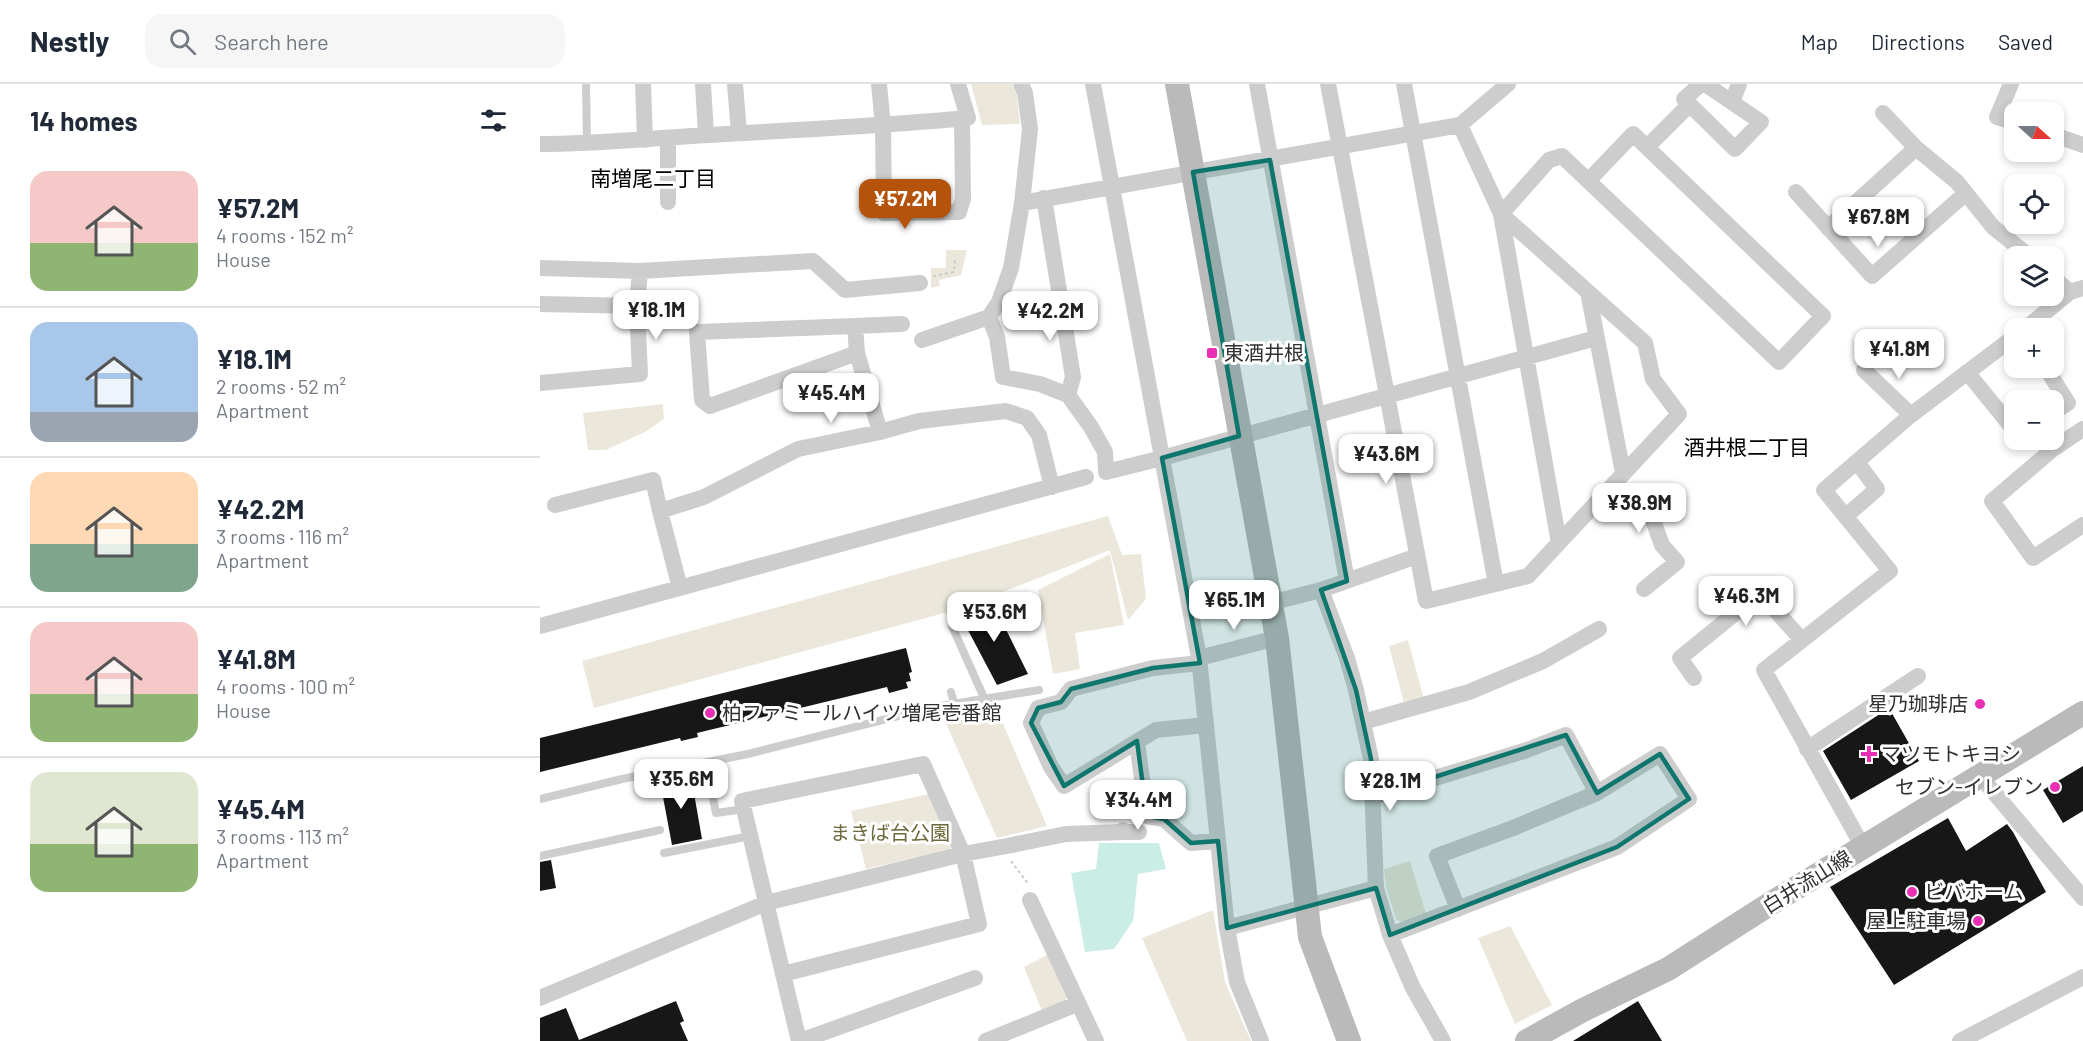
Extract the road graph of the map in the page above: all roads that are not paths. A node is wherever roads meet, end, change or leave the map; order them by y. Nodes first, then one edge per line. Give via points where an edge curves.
1 (586, 84) edge
2 (643, 84) edge
3 (703, 84) edge
4 (735, 84) edge
5 (879, 84) edge
6 (958, 84) edge
7 (1021, 84) edge
8 (1093, 84) edge
9 (1177, 84) edge
10 (1257, 84) edge
11 (1328, 84) edge
12 (1404, 84) edge
13 (1508, 84) edge
14 (1703, 84) edge
15 (1739, 84) edge
16 (2011, 84) edge
17 (1732, 102) junction
18 (1689, 105) junction
19 (1883, 113) dead end
20 (962, 119) junction
21 (2004, 119) edge
22 (1460, 125) junction
23 (883, 126) junction
24 (1412, 132) junction
25 (739, 134) junction
26 (706, 135) junction
27 (2064, 138) edge
28 (668, 139) junction
29 (645, 140) junction
30 (540, 144) edge
31 (587, 144) junction
32 (2083, 145) edge
33 (1339, 146) junction
34 (1647, 147) junction
35 (1916, 148) junction
36 (1270, 160) junction
37 (1193, 172) junction
38 (1589, 180) junction
39 (1112, 186) junction
40 (1796, 192) dead end
41 (1966, 193) junction
42 (1044, 198) junction
43 (668, 202) dead end
44 (1022, 203) junction
45 (1501, 214) junction
46 (1828, 228) junction
47 (2017, 246) edge
48 (540, 268) edge
49 (640, 271) junction
50 (920, 283) road end
51 (2077, 290) edge
52 (1588, 292) junction
53 (540, 304) edge
54 (637, 306) junction
55 (989, 317) junction
56 (2039, 318) edge
57 (902, 324) dead end
58 (855, 326) junction
59 (1596, 338) junction
60 (922, 340) dead end
61 (2004, 344) edge
62 (857, 353) junction
63 (1525, 358) junction
64 (1864, 370) dead end
65 (1967, 372) junction
66 (1457, 376) junction
67 (540, 383) edge
68 (1068, 395) junction
69 (1387, 395) junction
70 (1317, 414) junction
71 (1911, 415) junction
72 (2004, 418) edge
73 (2083, 429) edge
74 (880, 432) junction
75 (1239, 436) junction
76 (1162, 458) junction
77 (1857, 462) junction
78 (1086, 477) dead end
79 (1619, 478) junction
80 (1052, 487) junction
81 (555, 505) dead end
82 (660, 511) junction
83 (1846, 516) junction
84 (2083, 525) edge
85 (1559, 543) junction
86 (1417, 556) junction
87 (1347, 581) junction
88 (1496, 584) junction
89 (680, 588) junction
90 (1644, 589) dead end
91 (1321, 590) junction
92 (1270, 603) junction
93 (540, 626) edge
94 (952, 626) dead end
95 (1599, 629) dead end
96 (1277, 638) junction
97 (1802, 640) junction
98 (1199, 661) junction
99 (1918, 676) dead end
100 (1694, 678) dead end
101 (1039, 690) dead end
102 (951, 692) dead end
103 (985, 700) junction
104 (954, 704) junction
105 (2083, 713) edge
106 (1363, 722) junction
107 (1206, 725) junction
108 (1137, 742) junction
109 (1808, 749) junction
110 (1980, 776) junction
111 (709, 778) dead end
112 (1597, 793) junction
113 (1372, 797) junction
114 (540, 799) edge
115 (744, 809) junction
116 (660, 830) dead end
117 (1128, 832) dead end
118 (750, 836) junction
119 (1218, 841) junction
120 (1863, 847) junction
121 (664, 853) dead end
122 (963, 854) junction
123 (540, 856) edge
124 (1376, 888) junction
125 (2083, 898) edge
126 (1030, 900) road end
127 (766, 903) junction
128 (1306, 906) junction
129 (1458, 909) junction
130 (1227, 928) junction
131 (1390, 934) junction
132 (783, 974) junction
133 (2083, 977) edge
134 (975, 978) dead end
135 (540, 998) edge
136 (1077, 1004) junction
137 (1018, 1035) edge
138 (800, 1041) edge
139 (986, 1041) edge
140 (1096, 1041) edge
141 (1261, 1041) edge
142 (1349, 1041) edge
143 (1443, 1041) edge
144 (1527, 1041) edge
145 (1960, 1041) edge

1 - 31 lane
2 - 29 street
3 - 26 street
4 - 25 street
5 - 23 street
6 - 20 street via 968,118
7 - 44 street via 1030,129
8 - 39 street
9 - 37 street
10 - 36 street
11 - 33 street
12 - 24 street
13 - 22 street
14 - 17 street
14 - 18 street via 1684,99
15 - 17 street
16 - 21 street via 1997,117
17 - 18 street via 1761,122 1735,149
18 - 34 street
19 - 35 street
20 - 23 street
20 - 23 street via 963,200 959,212 884,213
22 - 24 street
22 - 45 street
23 - 25 street
24 - 33 street
24 - 66 street
25 - 26 street
26 - 28 street
27 - 32 street
28 - 29 street
28 - 43 street
29 - 31 street
30 - 31 street
33 - 36 street
33 - 69 street
34 - 38 street via 1633,134
34 - 38 street via 1823,316 1779,362
35 - 41 street
35 - 46 street
36 - 37 street
36 - 70 street
37 - 39 street
37 - 75 street
38 - 45 street via 1562,156 1549,160
39 - 42 street
39 - 76 street
40 - 46 street
41 - 46 street via 1872,276
41 - 47 street
42 - 44 street
42 - 68 street via 1073,377
44 - 55 street via 1011,268
45 - 52 street
45 - 63 street
48 - 49 street
49 - 50 street via 813,261 845,290
49 - 54 street
51 - 56 street
52 - 59 street
52 - 79 street via 1645,343 1653,379 1679,414
53 - 54 street
54 - 67 street via 640,374
55 - 60 street
55 - 68 street via 997,337 1003,377 1040,384
57 - 58 street
58 - 62 street
58 - 62 street via 697,332 702,400 710,406
59 - 63 street
59 - 79 street
61 - 65 street
62 - 74 street
63 - 66 street
63 - 85 street
64 - 71 street
65 - 71 street
65 - 72 street
66 - 69 street
66 - 88 street
68 - 76 street via 1105,452 1106,472
69 - 70 street
69 - 86 street
70 - 75 street
70 - 87 street
71 - 77 street
73 - 84 street via 1992,501 2033,558
74 - 80 street via 919,421 1006,411 1027,418 1039,435
74 - 82 street via 798,449 704,497
75 - 76 street
75 - 92 street
76 - 98 street
77 - 83 street via 1877,489
77 - 83 street via 1824,490
78 - 80 street
79 - 85 street
79 - 90 street via 1653,520 1662,545 1677,562
80 - 89 street
81 - 82 street via 653,480
82 - 89 street
83 - 97 street via 1890,571
85 - 88 street via 1528,576
86 - 87 street
86 - 88 street via 1426,601
87 - 91 street
89 - 93 street
91 - 92 street
91 - 106 street via 1347,658
92 - 96 street
94 - 103 lane
95 - 106 street via 1543,661 1469,692
96 - 98 street
96 - 128 street
97 - 100 street via 1760,593 1680,658
97 - 109 street via 1764,670
98 - 107 street
98 - 108 street via 1071,689 1061,702 1038,708 1031,723 1064,786
99 - 109 street
101 - 103 lane
102 - 104 lane
103 - 104 lane
104 - 114 lane
105 - 110 street, 白井流山線
106 - 113 street via 1371,759
107 - 108 street via 1156,730
107 - 119 street
108 - 119 street via 1147,816 1164,819 1191,843
109 - 120 street
110 - 120 street, 白井流山線
110 - 125 street
111 - 115 lane via 716,813
112 - 113 street via 1566,735
112 - 129 street via 1437,856
112 - 129 street via 1660,754 1689,799 1617,847
113 - 124 street
115 - 118 street
115 - 122 street via 742,801 923,764
116 - 123 lane
117 - 122 street via 1066,834
118 - 121 lane
118 - 127 street
119 - 130 street
120 - 144 street, 白井流山線 via 1668,969
122 - 127 street
122 - 132 street via 979,924
124 - 128 street
124 - 131 street
126 - 136 street
127 - 132 street
127 - 135 street
128 - 130 street
128 - 142 street via 1314,947
129 - 131 street
130 - 141 street via 1237,982
131 - 143 street
132 - 138 street
133 - 145 street
134 - 138 street
136 - 137 street
136 - 140 street
137 - 139 street

